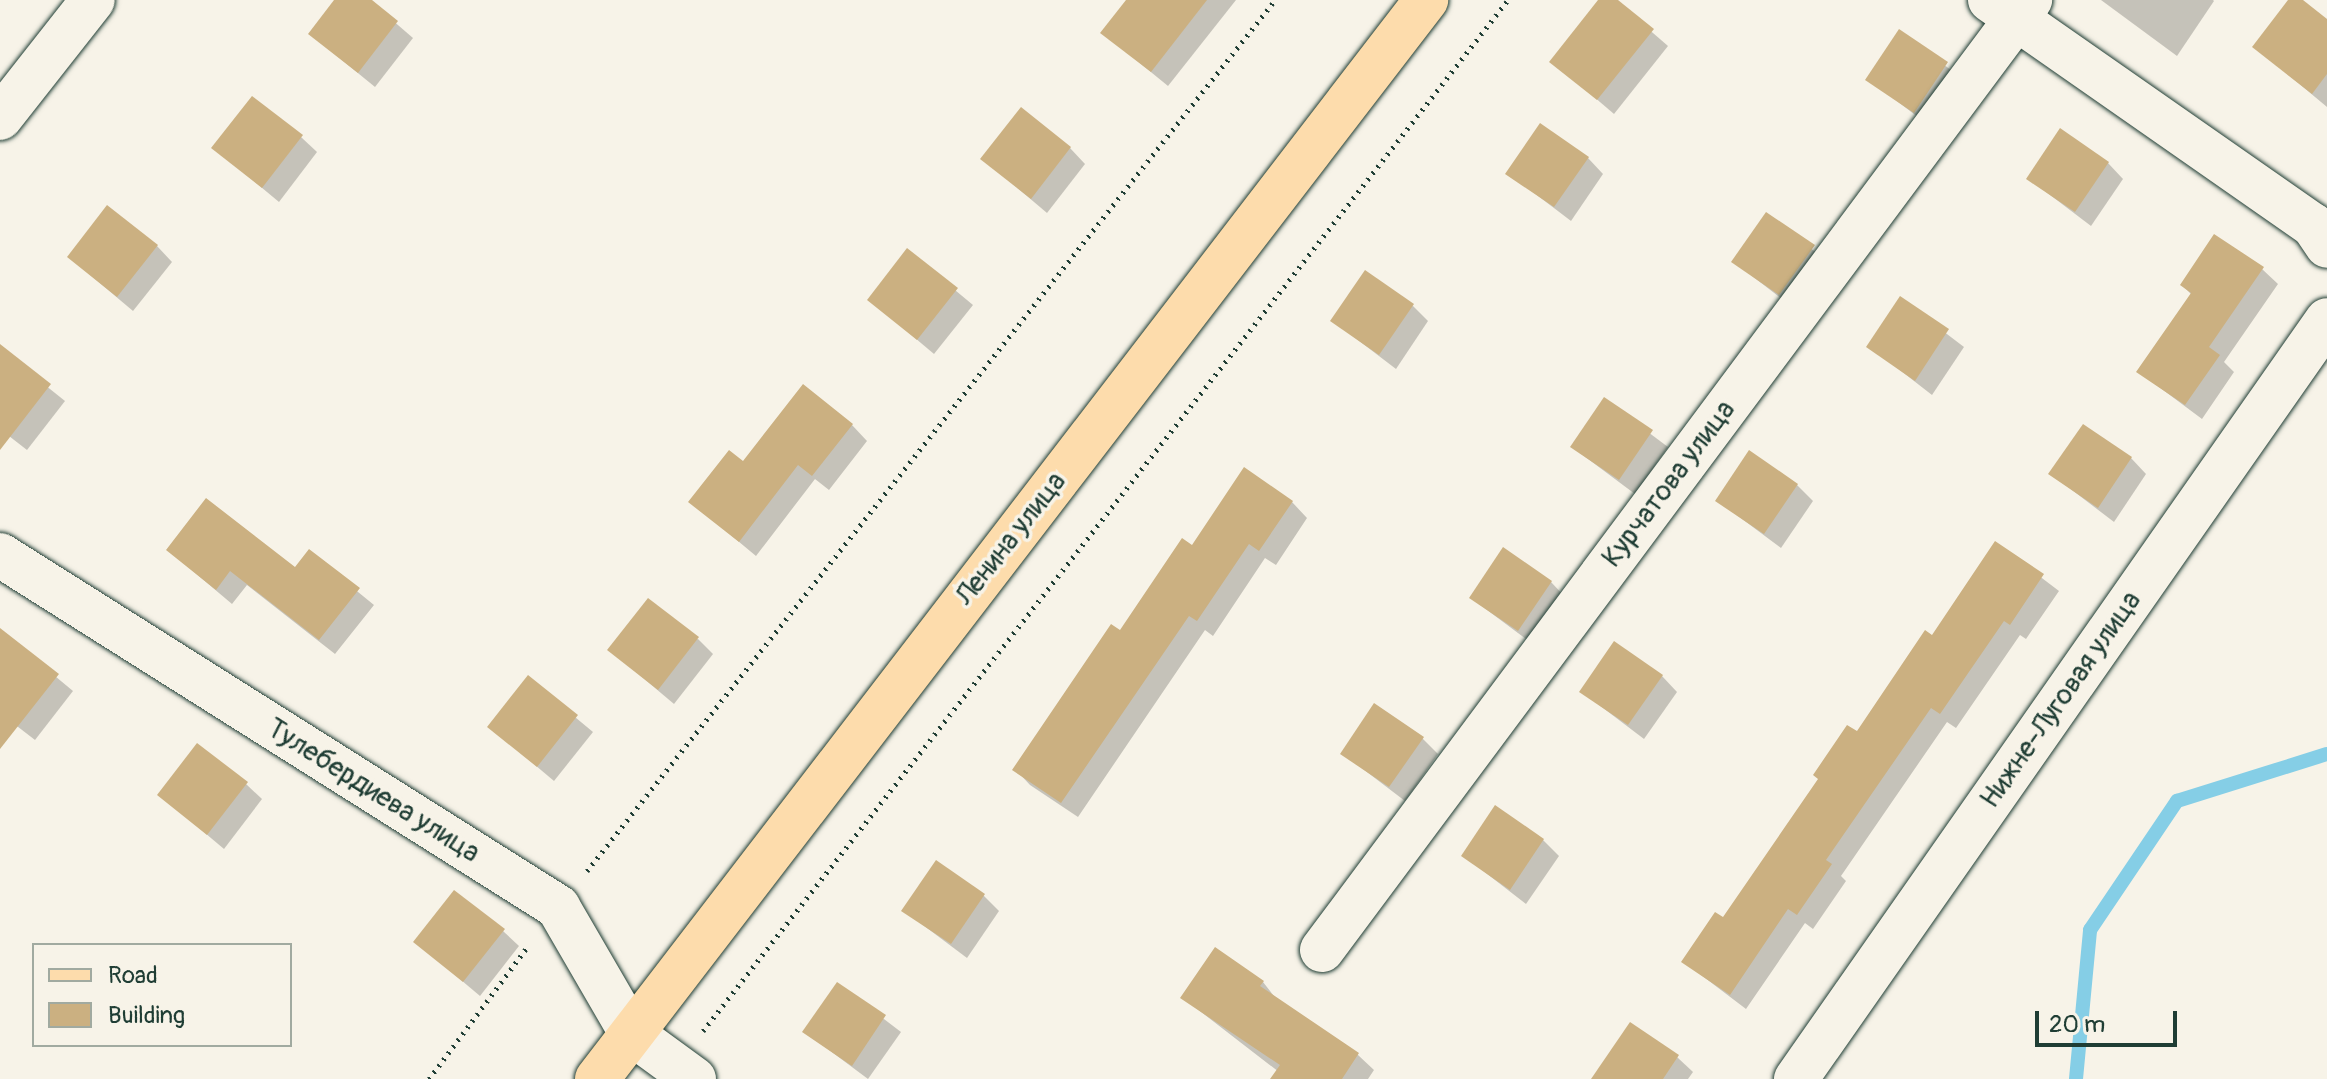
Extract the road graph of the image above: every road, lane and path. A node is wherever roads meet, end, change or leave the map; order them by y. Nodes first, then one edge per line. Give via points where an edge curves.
1 (93, 0) edge
2 (1275, 0) edge
3 (1426, 0) edge
4 (1508, 0) edge
5 (2012, 6) edge
6 (0, 118) edge
7 (2327, 246) edge
8 (2327, 320) edge
9 (0, 555) edge
10 (558, 907) junction
11 (1322, 950) dead end
12 (631, 1033) junction
13 (685, 1072) edge
14 (429, 1079) edge
15 (597, 1079) edge
16 (1796, 1079) edge

1 - 6 street
2 - 10 path
3 - 12 main road, Ленина улица
4 - 13 path
5 - 7 street, Курчатова улица via 2313,225
5 - 11 street, Курчатова улица
8 - 16 street, Нижне-Луговая улица
9 - 10 street, Тулебердиева улица
10 - 12 street, Тулебердиева улица
10 - 14 path
12 - 13 street, Тулебердиева улица
12 - 15 main road, Ленина улица

